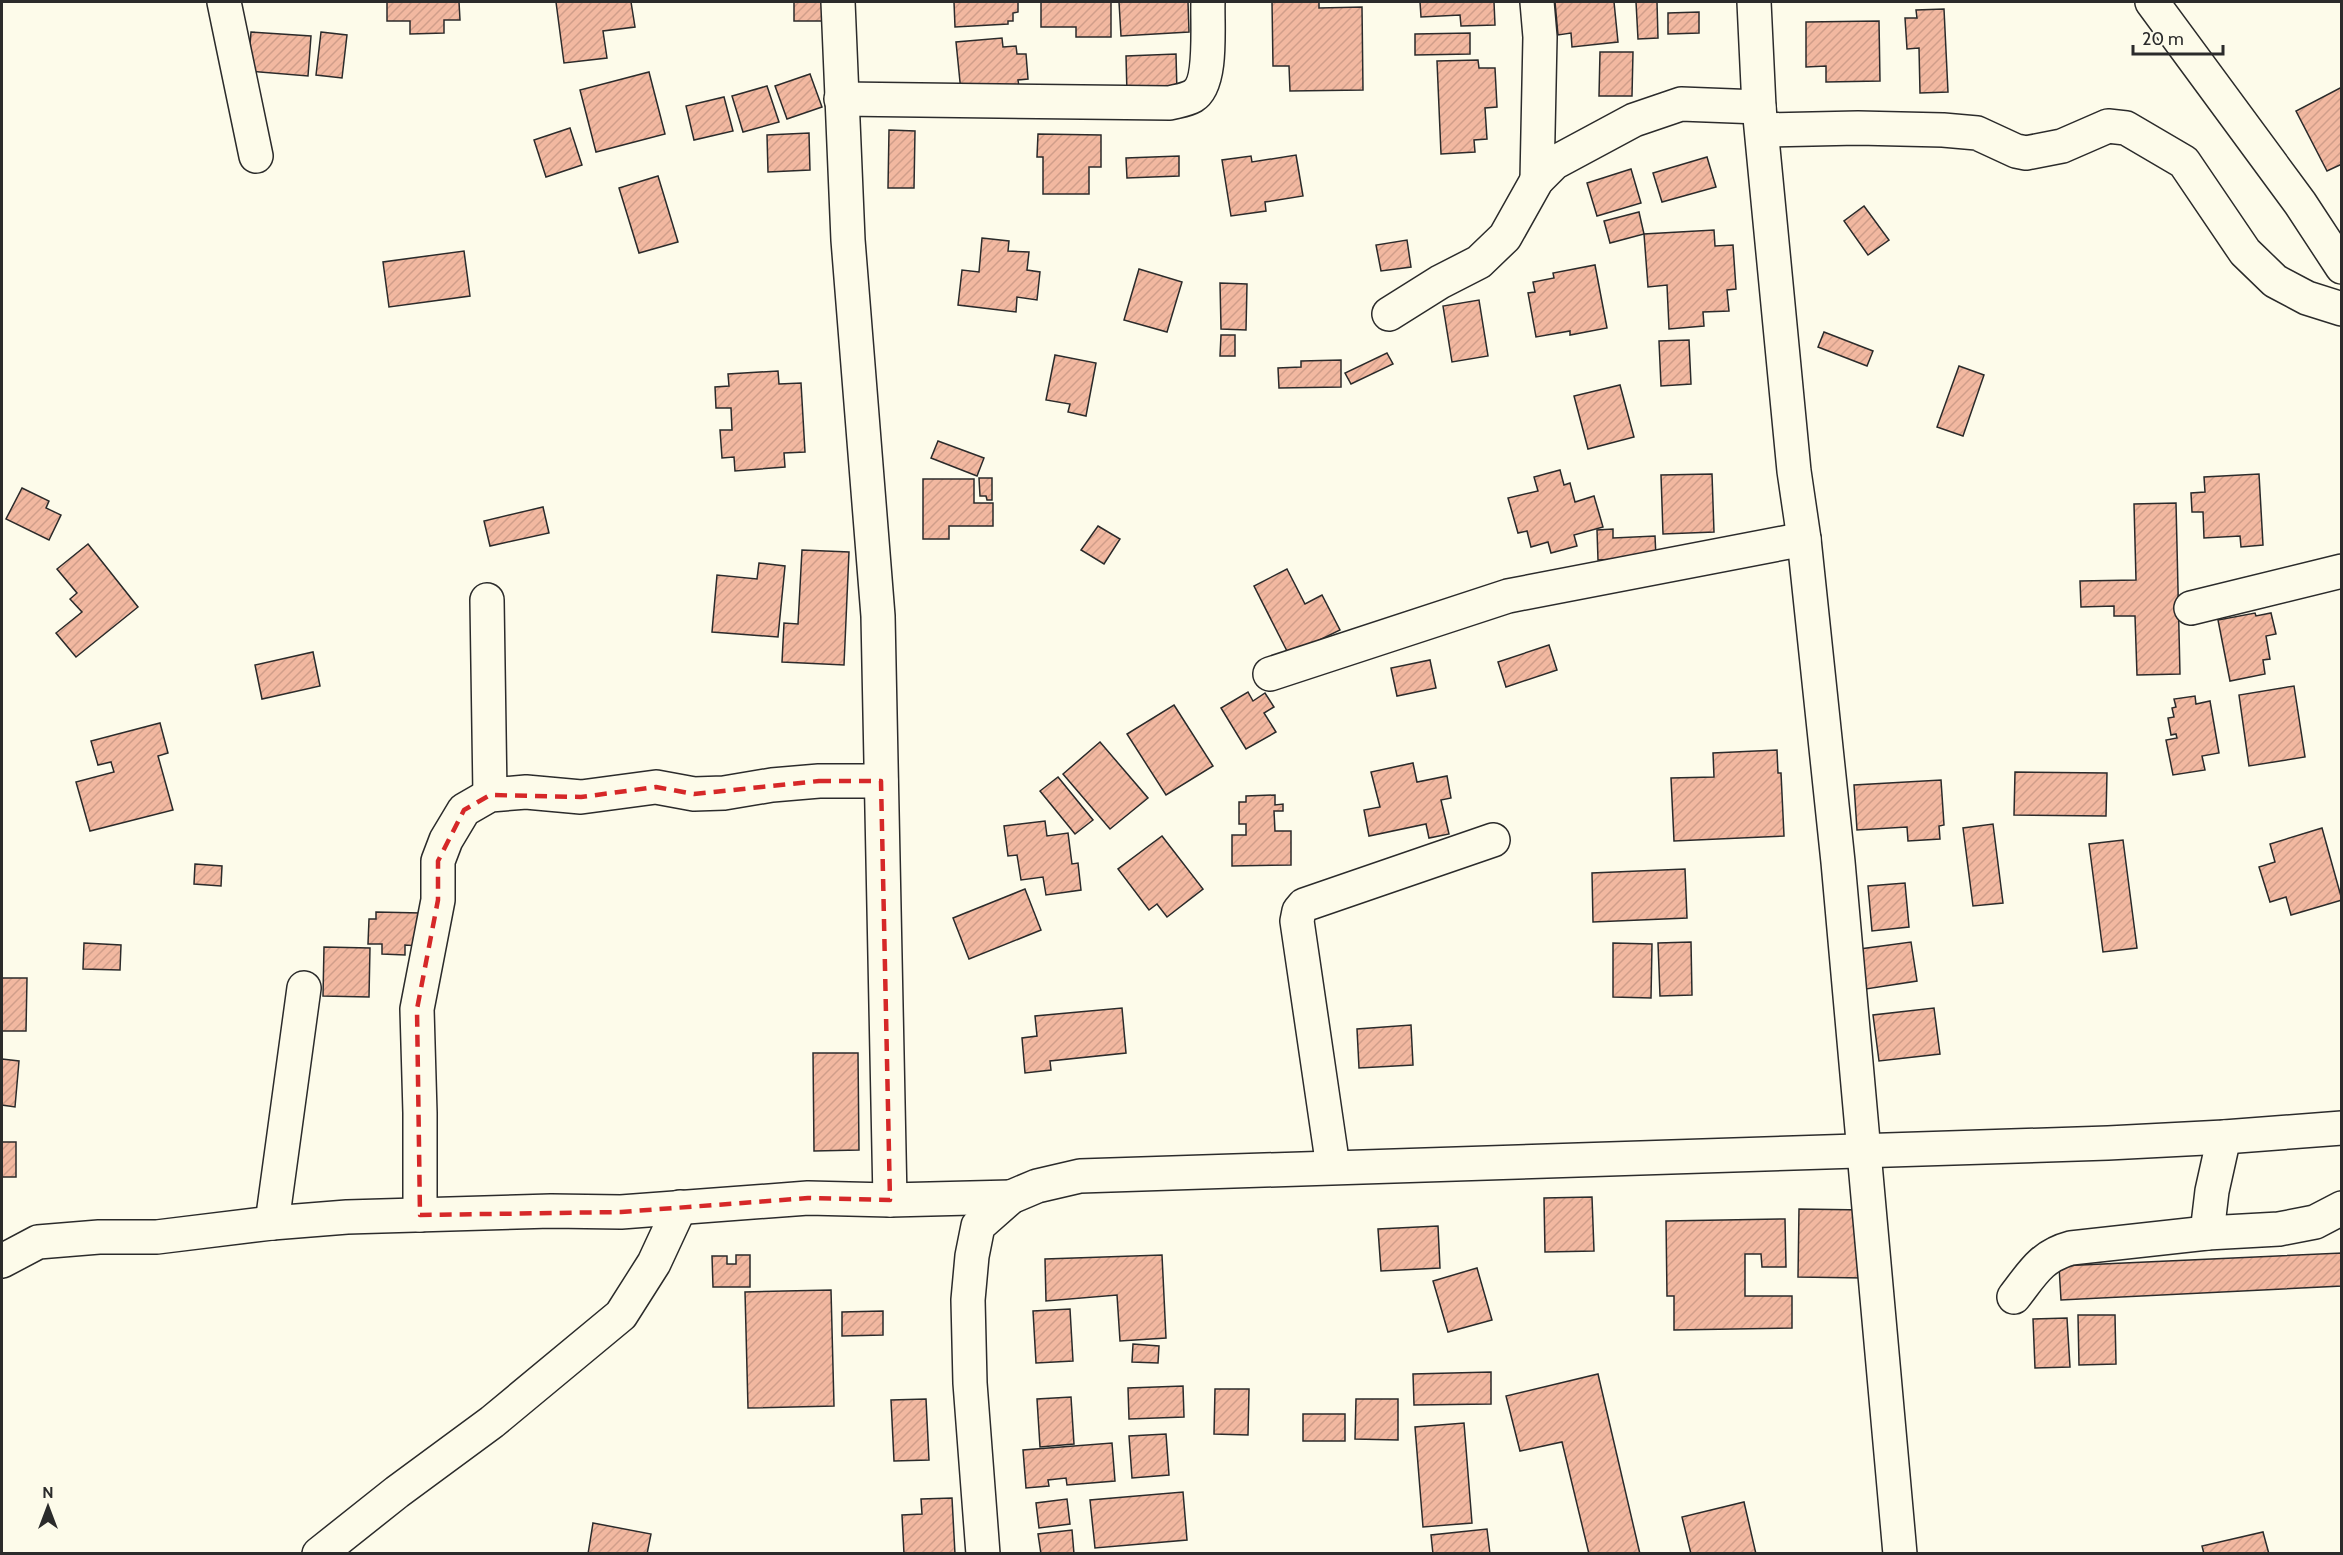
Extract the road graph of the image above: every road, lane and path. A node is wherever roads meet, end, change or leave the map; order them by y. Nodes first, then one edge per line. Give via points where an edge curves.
1 (224, 2) edge
2 (838, 2) edge
3 (1208, 2) edge
4 (1537, 2) edge
5 (1754, 2) edge
6 (2152, 2) edge
7 (842, 99) junction
8 (1760, 118) junction
9 (256, 156) dead end
10 (1537, 180) junction
11 (2342, 267) edge
12 (2342, 309) edge
13 (1389, 314) dead end
14 (1804, 538) junction
15 (2342, 571) edge
16 (487, 600) dead end
17 (2191, 608) dead end
18 (1270, 674) dead end
19 (881, 781) junction
20 (490, 795) junction
21 (1493, 840) dead end
22 (304, 988) dead end
23 (2342, 1128) edge
24 (2224, 1137) junction
25 (1865, 1151) junction
26 (1333, 1167) junction
27 (1011, 1197) junction
28 (890, 1200) junction
29 (680, 1207) junction
30 (2342, 1208) edge
31 (420, 1215) junction
32 (272, 1223) junction
33 (2207, 1233) junction
34 (2, 1261) edge
35 (2014, 1297) dead end
36 (319, 1554) edge
37 (983, 1554) edge
38 (1900, 1554) edge

1 - 9 street
2 - 7 street
3 - 7 street via 1203,85 1194,96 1170,103
4 - 10 street
5 - 8 street
6 - 11 street via 2300,202
7 - 19 street via 848,240 878,616
8 - 10 street via 1693,103 1669,107 1634,120 1554,163
8 - 12 street via 1858,128 1977,133 2026,153 2062,146 2108,126 2126,128 2184,162 2245,252 2275,281
8 - 14 street
10 - 13 street via 1505,237 1479,262
14 - 18 street via 1508,596
14 - 25 street
15 - 17 street
16 - 20 street
19 - 20 street via 819,782 694,794 656,787 581,797 526,792
19 - 28 street
20 - 31 street via 464,810 438,861 438,900 417,1009
21 - 26 street via 1304,905 1299,911 1297,921
22 - 32 street
23 - 24 street
24 - 25 street
24 - 33 street
25 - 26 street
25 - 38 street
26 - 27 street via 1080,1176
27 - 28 street
27 - 37 street via 978,1226 968,1300
28 - 29 street via 808,1198
29 - 31 street via 621,1212
29 - 36 street via 654,1263 621,1315 492,1422
30 - 33 street via 2315,1222 2279,1229
31 - 32 street
32 - 34 street via 157,1237 38,1242
33 - 35 street via 2055,1252 2042,1261

